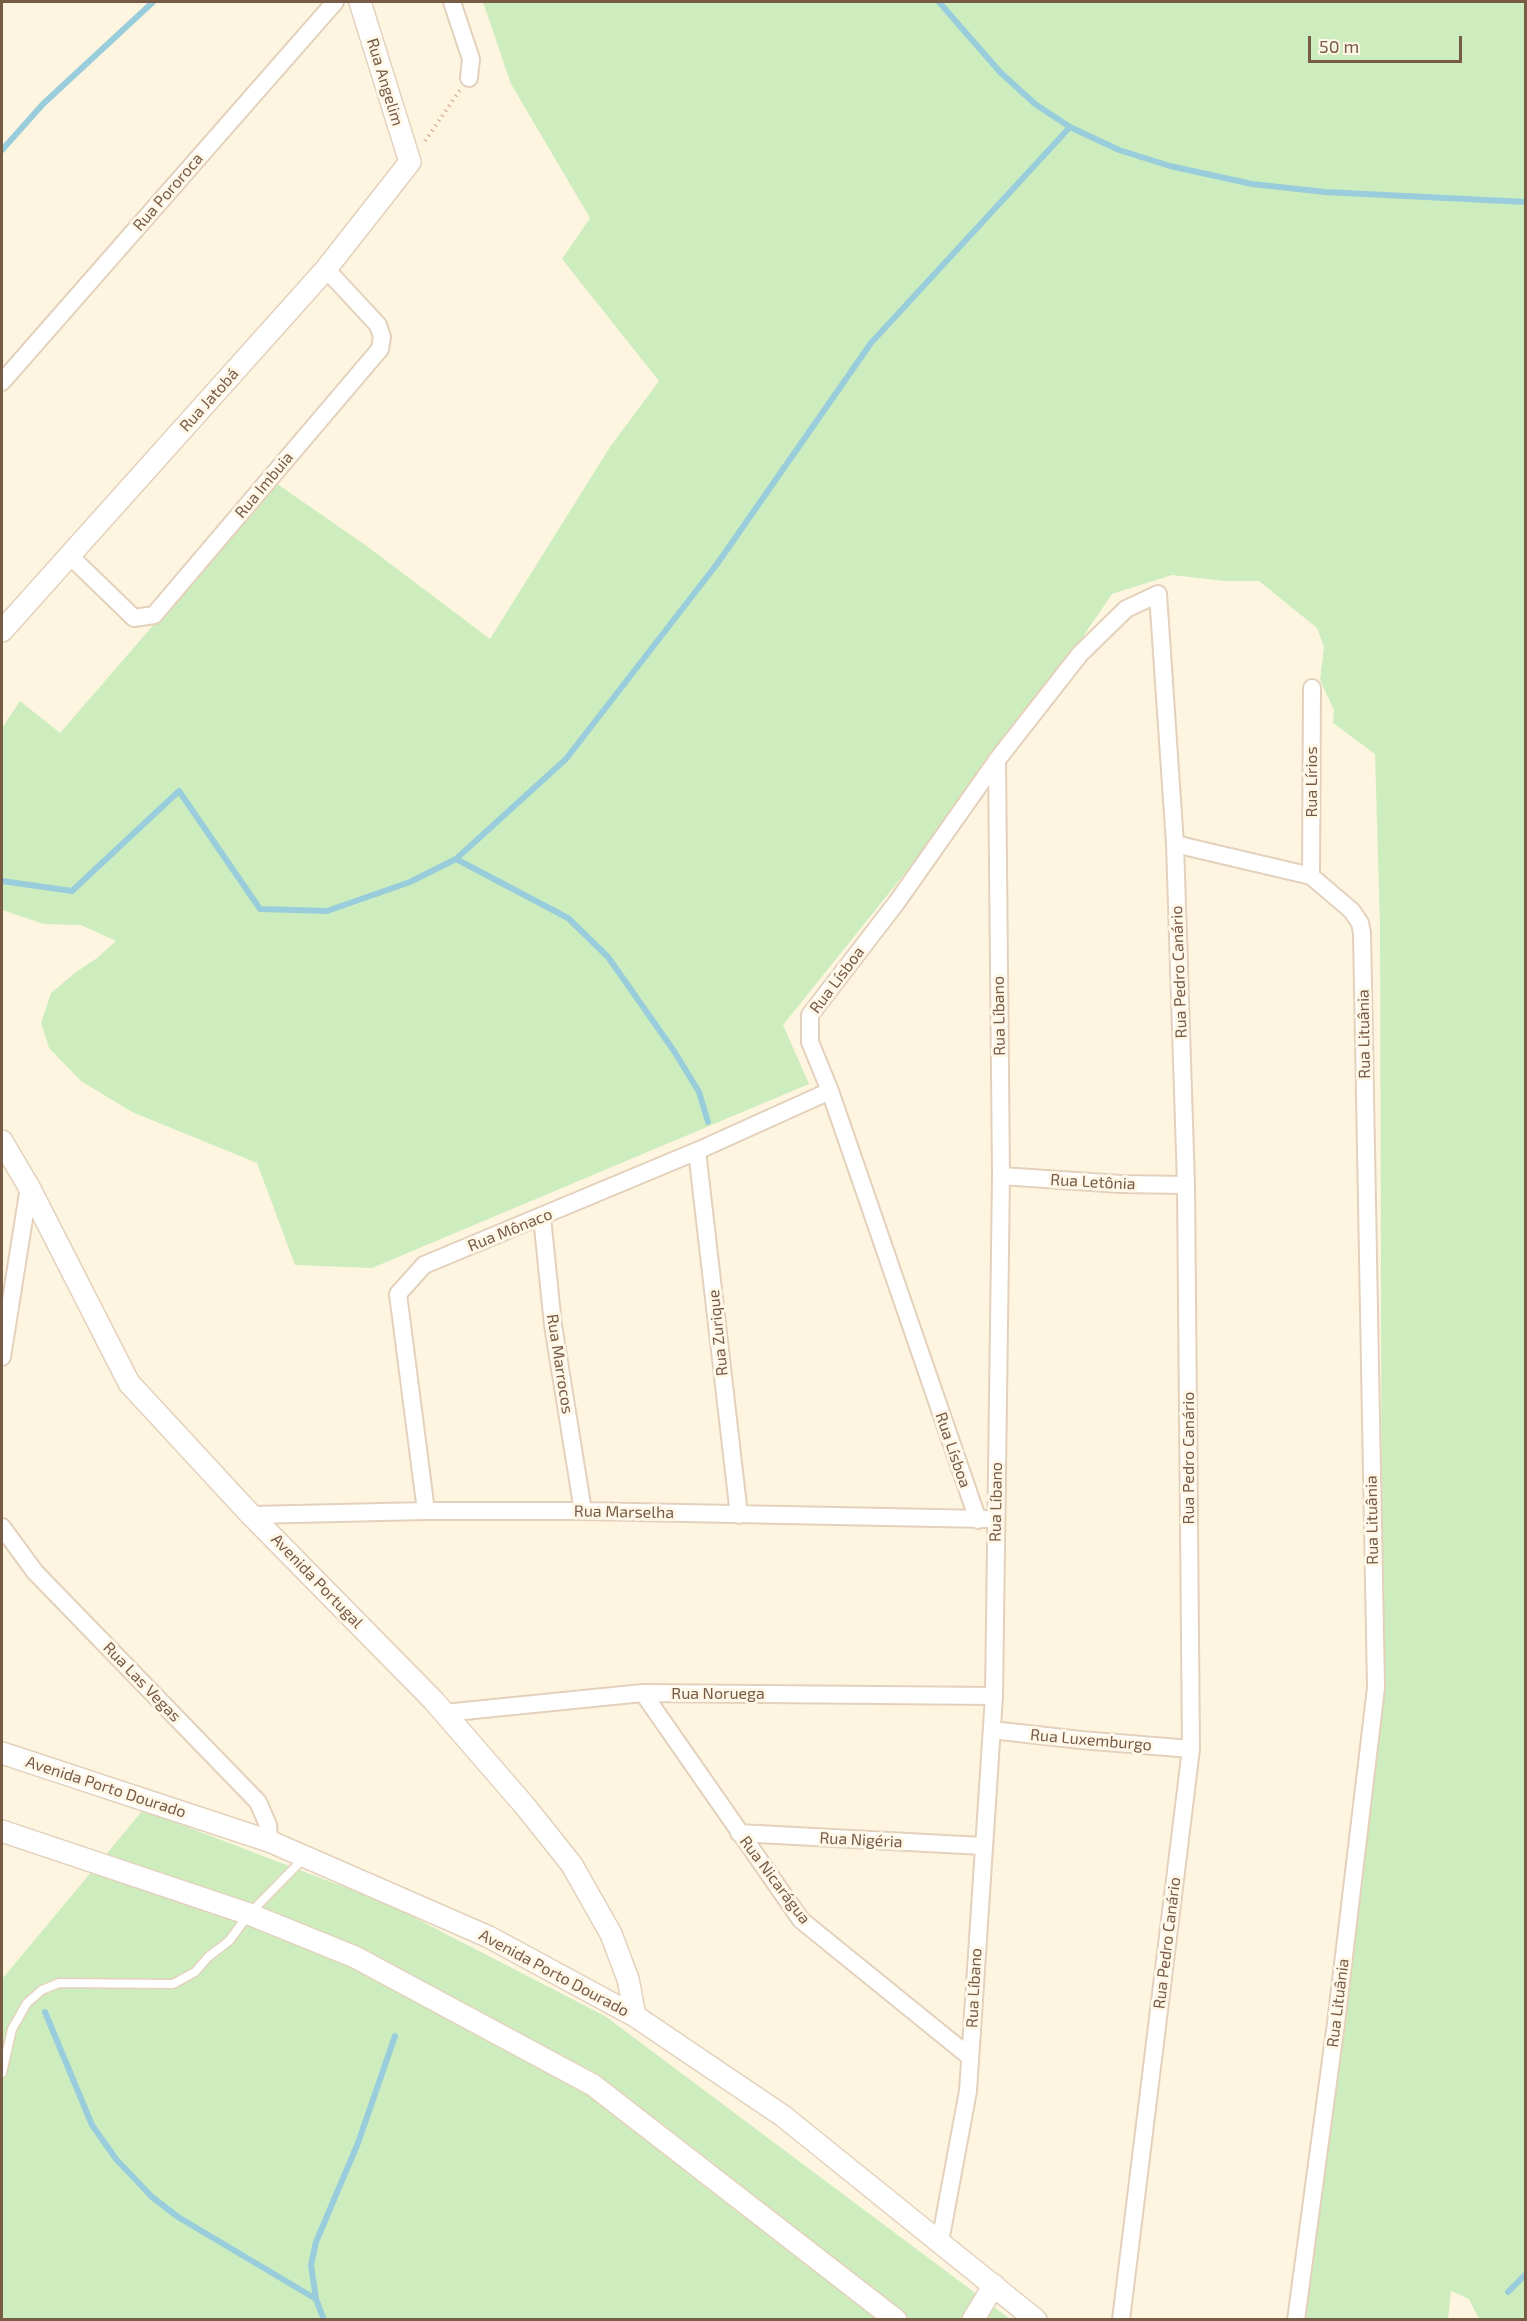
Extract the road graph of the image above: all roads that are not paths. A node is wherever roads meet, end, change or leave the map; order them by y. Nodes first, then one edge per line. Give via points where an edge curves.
1 (335, 2) edge
2 (360, 2) edge
3 (452, 2) edge
4 (469, 78) road end
5 (410, 162) joint
6 (326, 269) junction
7 (2, 382) edge
8 (70, 556) junction
9 (1158, 594) joint
10 (2, 631) edge
11 (1312, 688) dead end
12 (997, 760) junction
13 (1175, 844) junction
14 (1311, 876) junction
15 (830, 1091) junction
16 (697, 1151) junction
17 (5, 1154) edge
18 (1001, 1176) junction
19 (1186, 1185) junction
20 (29, 1187) junction
21 (542, 1217) junction
22 (2, 1357) edge
23 (426, 1511) junction
24 (583, 1511) junction
25 (252, 1515) junction
26 (739, 1515) junction
27 (996, 1518) junction
28 (978, 1520) junction
29 (2, 1527) edge
30 (643, 1693) junction
31 (994, 1696) junction
32 (444, 1713) junction
33 (992, 1730) junction
34 (1191, 1749) junction
35 (2, 1753) edge
36 (2, 1831) edge
37 (739, 1833) junction
38 (269, 1841) junction
39 (983, 1846) junction
40 (305, 1857) junction
41 (249, 1914) junction
42 (635, 2016) junction
43 (970, 2057) junction
44 (2, 2073) edge
45 (940, 2241) junction
46 (994, 2285) junction
47 (896, 2319) edge
48 (973, 2319) edge
49 (1036, 2319) edge
50 (1121, 2319) edge
51 (1296, 2319) edge

1 - 7 street, Rua Pororoca
2 - 5 street, Rua Angelim
3 - 4 street via 471,58
5 - 6 street, Rua Jatobá
6 - 8 street, Rua Jatobá
6 - 8 street, Rua Imbuia via 378,325 380,349 154,615 134,618
8 - 10 street, Rua Jatobá
9 - 12 street, Rua Lísboa via 1126,609 1080,654
9 - 13 street, Rua Pedro Canário
11 - 14 street, Rua Lírios
12 - 15 street, Rua Lísboa via 897,902 810,1015 810,1042
12 - 18 street, Rua Líbano
13 - 14 street, Rua Lituânia
13 - 19 street, Rua Pedro Canário
14 - 51 street, Rua Lituânia via 1352,911 1362,933 1376,1688
15 - 16 street, Rua Mônaco
15 - 28 street, Rua Lísboa
16 - 21 street, Rua Mônaco
16 - 26 street, Rua Zurique
17 - 20 street, Avenida Portugal
18 - 19 street, Rua Letônia
18 - 27 street, Rua Líbano
19 - 34 street, Rua Pedro Canário
20 - 22 street
20 - 25 street, Avenida Portugal via 129,1383
21 - 23 street, Rua Mônaco via 424,1265 398,1294
21 - 24 street, Rua Marrocos via 553,1325
23 - 24 street, Rua Marselha
23 - 25 street, Rua Marselha
24 - 26 street, Rua Marselha
25 - 32 street, Avenida Portugal
26 - 28 street, Rua Marselha
27 - 28 street, Rua Marselha
27 - 31 street, Rua Líbano
29 - 38 street, Rua Las Vegas via 35,1572 258,1802 268,1825
30 - 31 street, Rua Noruega
30 - 32 street, Rua Noruega
30 - 37 street, Rua Nicarágua
31 - 33 street, Rua Líbano
32 - 42 street, Avenida Portugal via 572,1865 611,1934 628,1979
33 - 34 street, Rua Luxemburgo
33 - 39 street, Rua Líbano
34 - 50 street, Rua Pedro Canário
35 - 38 street, Avenida Porto Dourado
36 - 41 street
37 - 39 street, Rua Nigéria
37 - 43 street, Rua Nicarágua via 801,1920
38 - 40 street, Avenida Porto Dourado
39 - 43 street, Rua Líbano
40 - 41 lane
40 - 42 street, Avenida Porto Dourado via 489,1937
41 - 44 lane via 229,1941 195,1972 173,1984 59,1983 42,1989 27,2003 12,2029
41 - 47 street via 355,1957 593,2085
42 - 45 street, Avenida Porto Dourado via 783,2116
43 - 45 street, Rua Líbano via 968,2091
45 - 46 street, Avenida Porto Dourado
46 - 48 street
46 - 49 street, Avenida Porto Dourado

